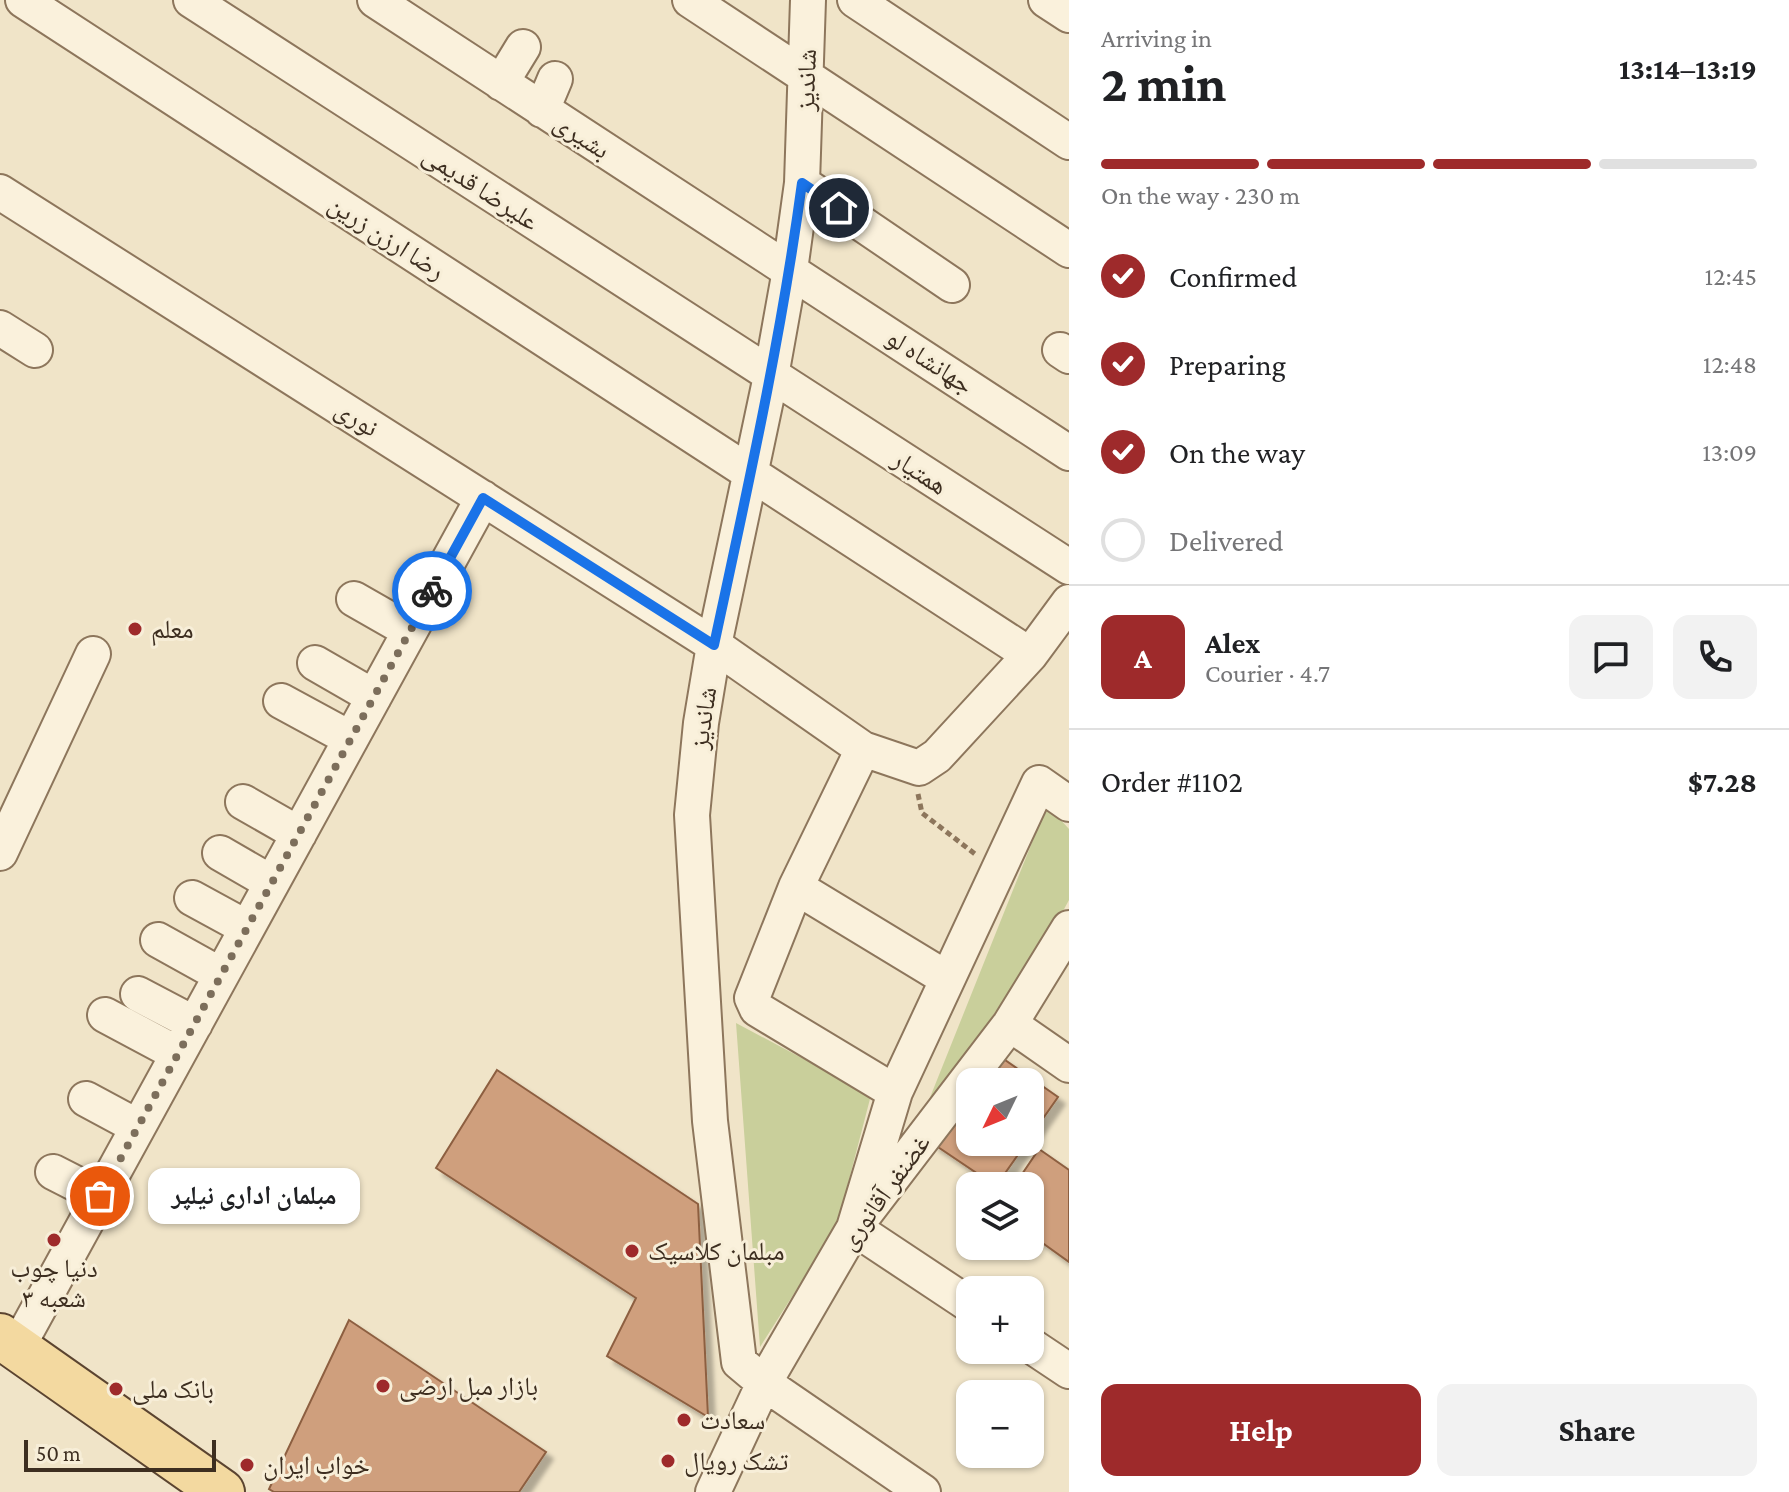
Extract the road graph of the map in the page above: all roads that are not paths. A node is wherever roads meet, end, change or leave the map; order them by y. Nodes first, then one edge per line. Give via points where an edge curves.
1 (23, 0) edge
2 (191, 0) edge
3 (375, 0) edge
4 (690, 0) edge
5 (808, 0) edge
6 (855, 0) edge
7 (1046, 0) edge
8 (1069, 15) edge
9 (523, 47) dead end
10 (807, 77) junction
11 (555, 79) dead end
12 (501, 83) junction
13 (542, 110) junction
14 (1069, 142) edge
15 (802, 183) junction
16 (0, 192) edge
17 (1069, 250) edge
18 (790, 270) junction
19 (952, 285) dead end
20 (0, 328) edge
21 (35, 350) dead end
22 (771, 376) junction
23 (1069, 453) edge
24 (751, 473) junction
25 (483, 498) junction
26 (1069, 567) edge
27 (354, 599) dead end
28 (410, 631) junction
29 (1054, 632) edge
30 (714, 645) junction
31 (93, 654) dead end
32 (315, 663) dead end
33 (374, 697) junction
34 (281, 701) dead end
35 (351, 739) junction
36 (863, 749) junction
37 (243, 802) dead end
38 (1069, 804) edge
39 (299, 834) junction
40 (0, 853) edge
41 (220, 853) dead end
42 (272, 883) junction
43 (796, 887) junction
44 (192, 898) dead end
45 (247, 928) junction
46 (1069, 928) edge
47 (158, 940) dead end
48 (221, 975) junction
49 (946, 978) junction
50 (138, 994) dead end
51 (105, 1015) dead end
52 (195, 1024) junction
53 (1010, 1024) junction
54 (178, 1054) junction
55 (1069, 1065) edge
56 (895, 1092) junction
57 (86, 1099) dead end
58 (138, 1127) junction
59 (53, 1172) dead end
60 (100, 1196) junction
61 (854, 1228) junction
62 (956, 1296) edge
63 (8, 1342) edge
64 (1044, 1354) edge
65 (1069, 1371) edge
66 (764, 1383) junction
67 (222, 1492) edge
68 (713, 1492) edge
69 (923, 1492) edge

1 - 24 street, رضا ارزن زرین
2 - 22 street, علیرضا قدیمی
3 - 12 street, بشیری
4 - 10 street
5 - 10 street, شاندیز
6 - 14 street
7 - 8 street
9 - 12 street
10 - 15 street, شاندیز
10 - 17 street
11 - 13 street
12 - 13 street, بشیری
13 - 18 street, بشیری
15 - 18 street, شاندیز
15 - 19 street
16 - 25 street, نوری
18 - 22 street, شاندیز
18 - 23 street, جهانشاه لو
20 - 21 street
22 - 24 street, شاندیز
22 - 26 street, همتیار
24 - 29 street, رضا ارزن زرین
24 - 30 street, شاندیز
25 - 28 street
25 - 30 street, نوری
27 - 28 street
28 - 33 street
29 - 36 street, نوری via 937,756 919,768
30 - 36 street, نوری
30 - 66 street, شاندیز via 692,815 710,1121 739,1362
31 - 40 street
32 - 33 street
33 - 35 street
34 - 35 street
35 - 39 street
36 - 43 street
37 - 39 street
38 - 49 street via 1039,783
39 - 42 street
41 - 42 street
42 - 45 street
43 - 49 street
43 - 56 street via 752,998 757,1009
44 - 45 street
45 - 48 street
46 - 53 street, غضنفر آقانوری
47 - 48 street
48 - 52 street
49 - 56 street
50 - 52 street
51 - 54 street
52 - 54 street
53 - 55 street
53 - 61 street, غضنفر آقانوری
54 - 58 street
56 - 61 street
57 - 58 street
58 - 60 street
59 - 60 street
60 - 63 street
61 - 62 street
61 - 66 street, غضنفر آقانوری
63 - 67 main road
64 - 65 street
66 - 68 street, غضنفر آقانوری
66 - 69 street, شاندیز

